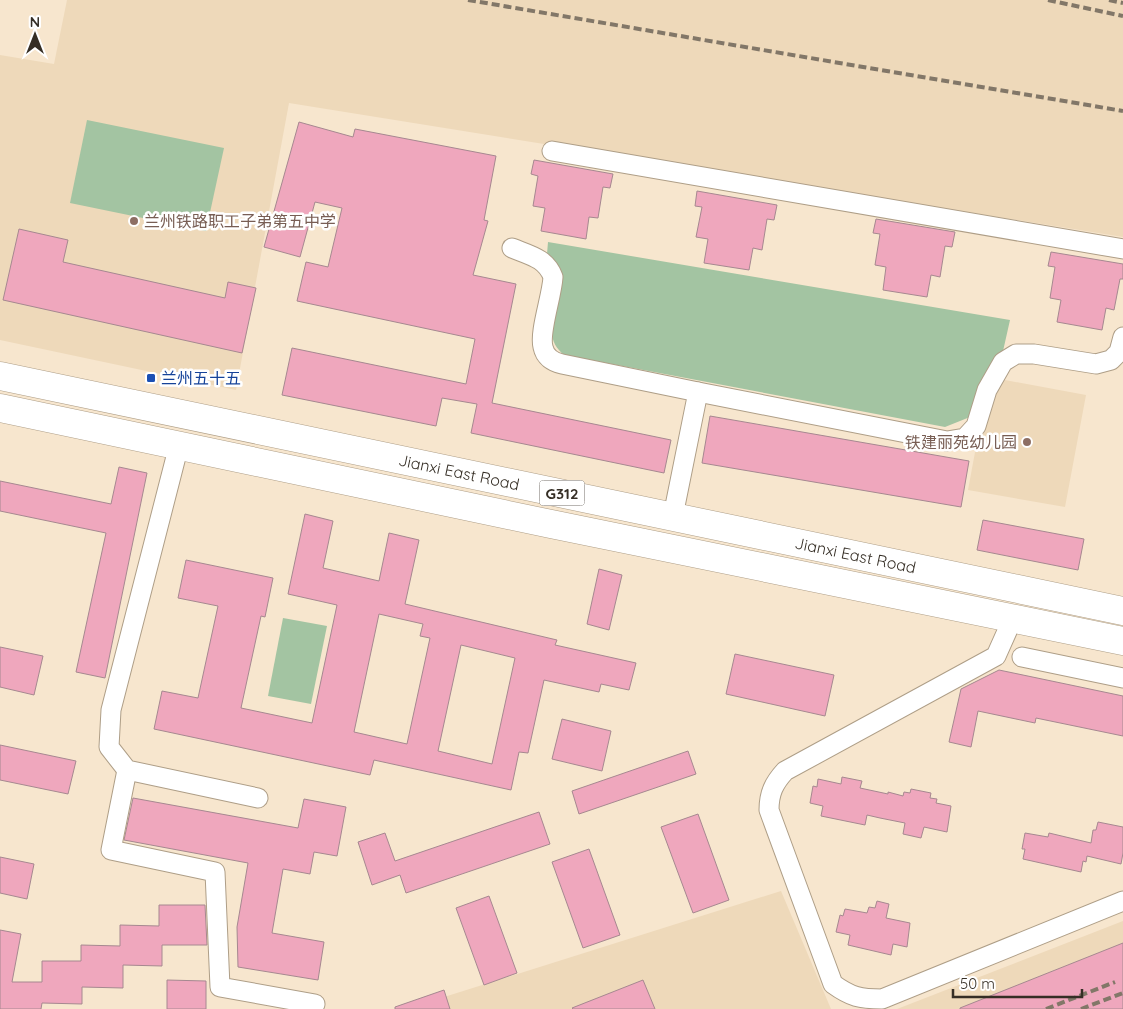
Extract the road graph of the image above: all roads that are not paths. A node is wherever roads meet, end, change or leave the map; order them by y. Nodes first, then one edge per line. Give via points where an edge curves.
1 (552, 151) dead end
2 (512, 248) dead end
3 (1123, 249) edge
4 (1123, 337) edge
5 (0, 376) edge
6 (698, 392) junction
7 (0, 408) edge
8 (179, 446) junction
9 (673, 516) junction
10 (1123, 611) edge
11 (1014, 618) junction
12 (1123, 641) edge
13 (1022, 657) dead end
14 (1123, 678) edge
15 (127, 770) junction
16 (258, 798) dead end
17 (1123, 901) edge
18 (315, 1004) dead end

1 - 3 street
2 - 6 street via 545,263 553,277 542,339 549,359
4 - 6 street via 1119,352 1110,360 1096,364 1034,354 1016,354 1002,362 976,426 966,438 947,441
5 - 9 highway, Jianxi East Road / G312
6 - 9 street
7 - 8 highway, Jianxi East Road / G312
8 - 11 highway, Jianxi East Road / G312
8 - 15 street via 112,710 109,747
9 - 10 highway, Jianxi East Road / G312
11 - 12 highway, Jianxi East Road / G312
11 - 17 street via 996,656 786,771 772,788 769,810 833,984 864,999 882,999
13 - 14 street
15 - 16 street
15 - 18 street via 111,850 215,872 220,987

